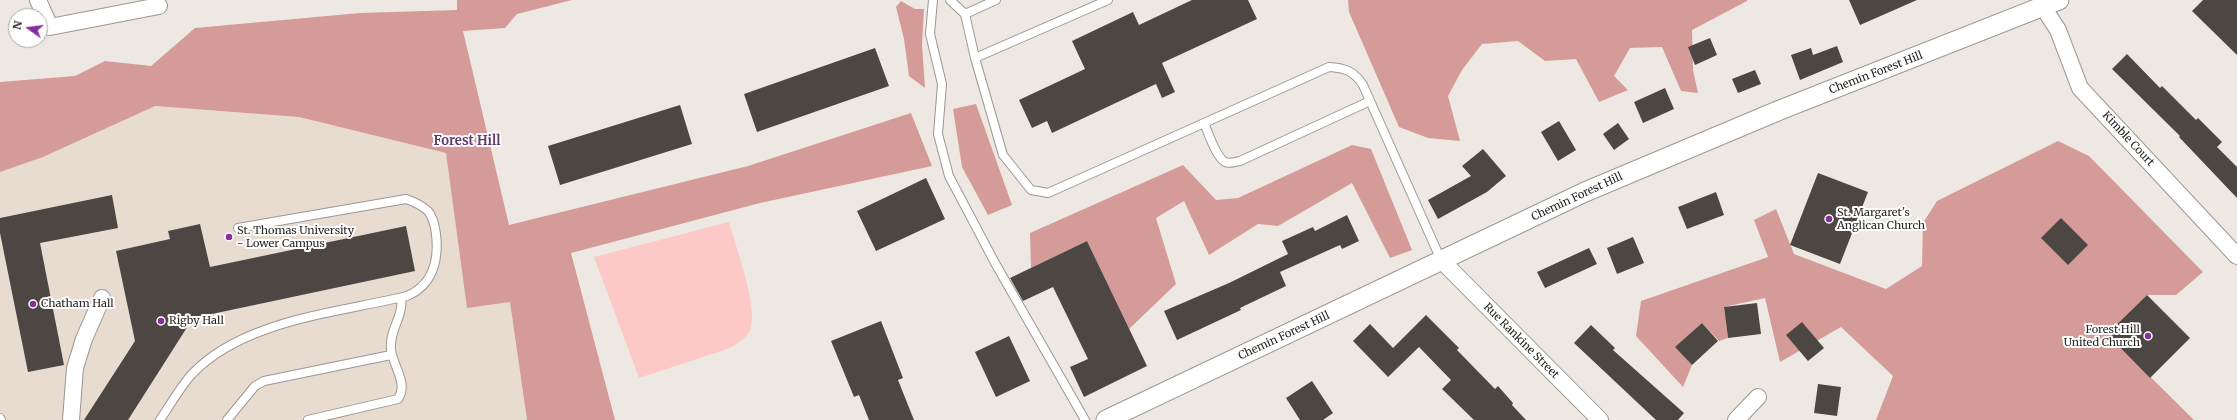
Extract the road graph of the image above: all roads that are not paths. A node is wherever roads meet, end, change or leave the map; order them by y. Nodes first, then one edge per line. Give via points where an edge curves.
1 (38, 0) edge
2 (933, 0) edge
3 (950, 0) edge
4 (996, 0) edge
5 (1108, 0) edge
6 (2051, 4) edge
7 (159, 6) dead end
8 (965, 14) junction
9 (975, 58) junction
10 (1370, 101) junction
11 (1204, 123) junction
12 (238, 228) dead end
13 (2237, 256) edge
14 (1442, 261) junction
15 (102, 298) dead end
16 (401, 298) junction
17 (391, 354) junction
18 (1758, 397) dead end
19 (71, 420) edge
20 (160, 420) edge
21 (227, 420) edge
22 (308, 420) edge
23 (1085, 420) edge
24 (1106, 420) edge
25 (1600, 420) edge
26 (1736, 420) edge

1 - 7 street via 50,27
2 - 23 lane via 930,34 942,84 938,134 949,176 995,263
3 - 8 lane
4 - 8 lane
5 - 9 lane
6 - 13 street, Kimble Court via 2080,88
6 - 14 street, Chemin Forest Hill via 1780,110 1585,192
8 - 9 lane
9 - 11 lane via 1003,156 1031,190 1048,193
10 - 11 lane via 1357,76 1344,68 1329,67
10 - 11 lane via 1231,163 1224,162 1219,156
10 - 14 lane
12 - 16 lane via 394,200 419,204 429,212 435,225 437,258 426,283 416,292
14 - 24 street, Chemin Forest Hill
14 - 25 street, Rue Rankine Street
15 - 19 street via 84,339 75,368
16 - 17 lane via 402,308 390,342
16 - 20 lane via 252,333 223,350 192,375
17 - 21 lane via 264,381 255,386
17 - 22 lane via 402,383 402,393 398,399
18 - 26 street

